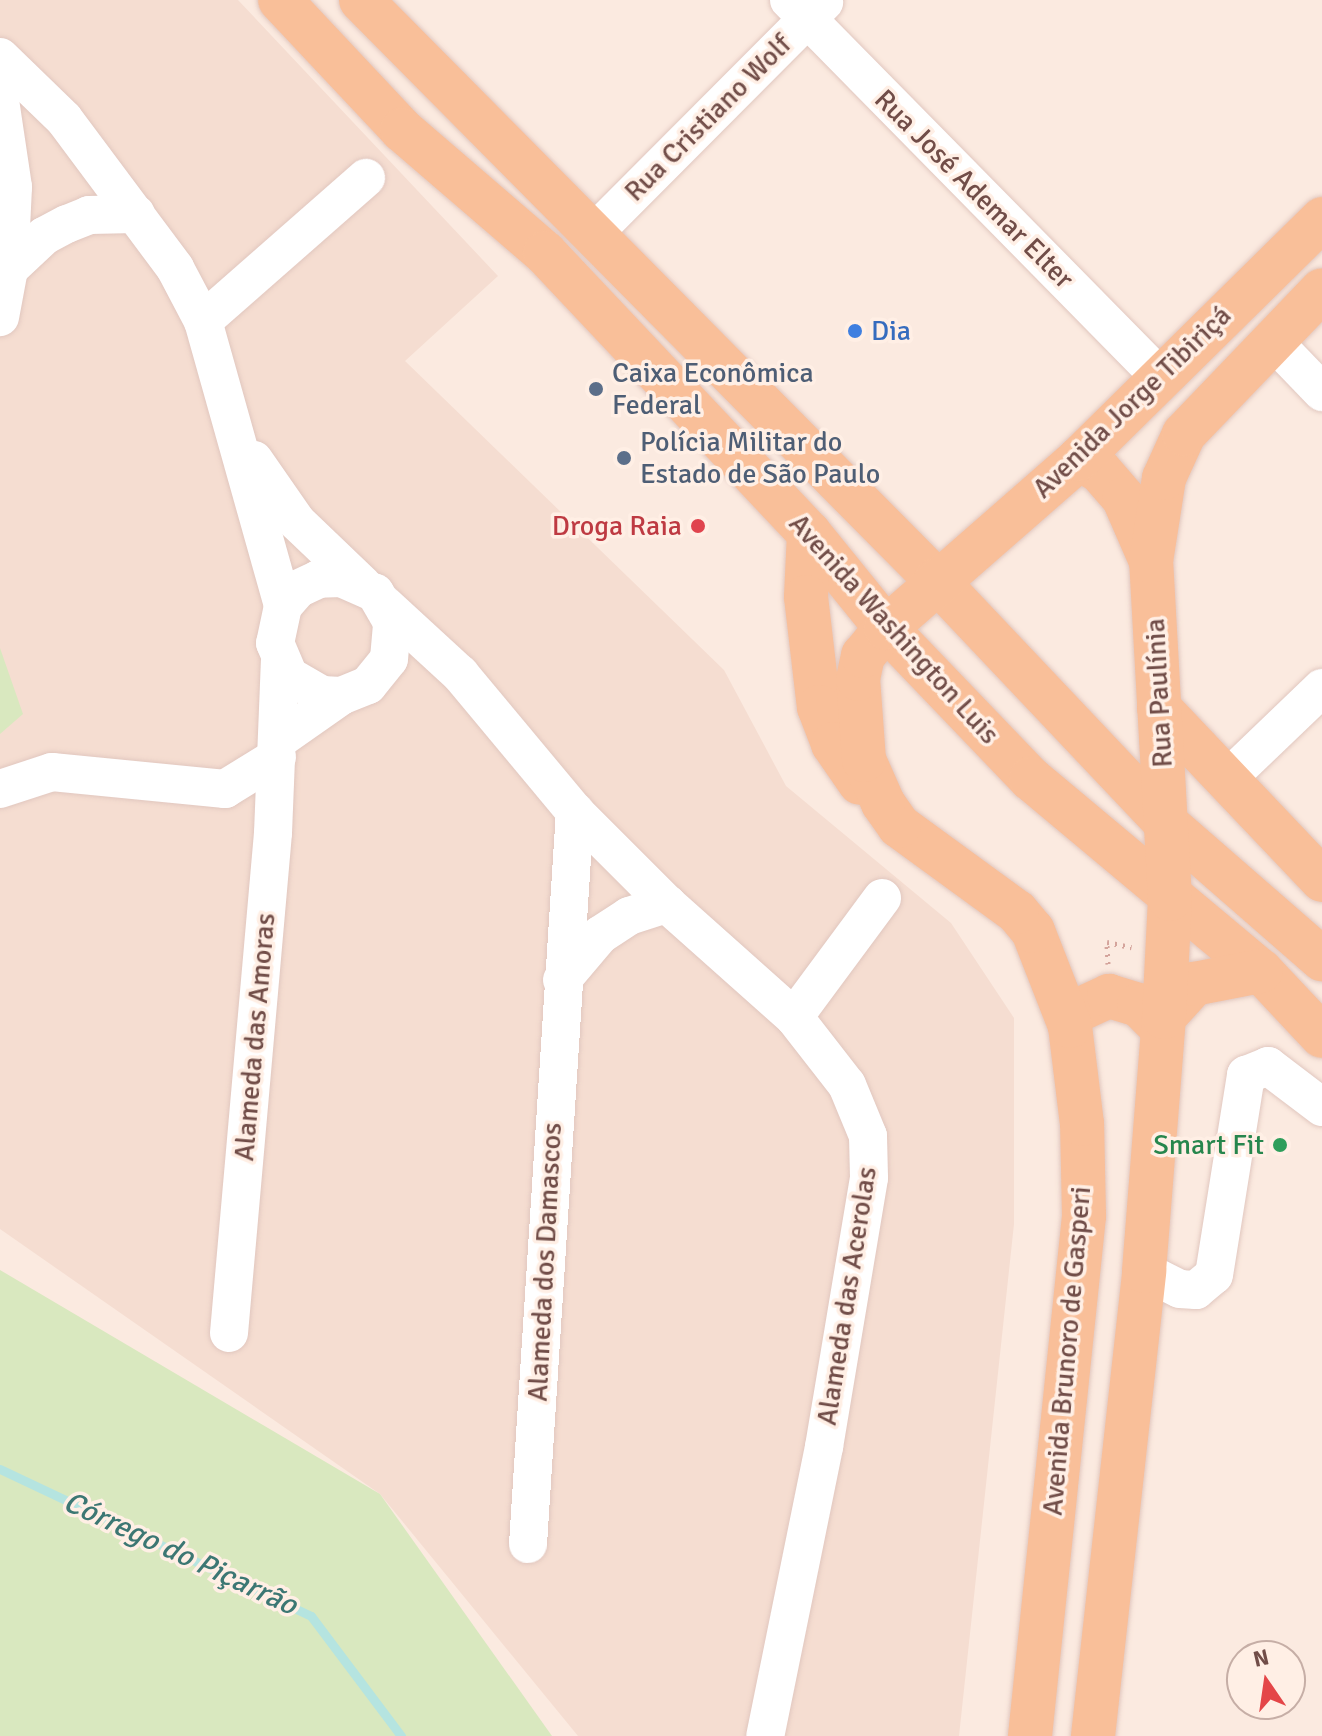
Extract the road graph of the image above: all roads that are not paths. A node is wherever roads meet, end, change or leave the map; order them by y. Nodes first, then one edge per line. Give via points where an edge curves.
1 (280, 0) edge
2 (361, 0) edge
3 (807, 6) edge
4 (0, 57) edge
5 (0, 100) edge
6 (366, 178) dead end
7 (136, 214) junction
8 (1322, 219) edge
9 (592, 235) junction
10 (9, 269) junction
11 (1322, 290) edge
12 (0, 317) edge
13 (203, 321) junction
14 (1273, 341) junction
15 (1160, 377) junction
16 (1322, 392) edge
17 (239, 438) junction
18 (1079, 459) junction
19 (809, 533) junction
20 (1151, 561) junction
21 (936, 580) junction
22 (374, 595) junction
23 (283, 606) junction
24 (886, 628) junction
25 (280, 661) junction
26 (460, 674) junction
27 (379, 675) junction
28 (934, 677) junction
29 (1322, 688) edge
30 (341, 696) junction
31 (1159, 708) junction
32 (277, 749) junction
33 (1123, 777) junction
34 (1226, 780) junction
35 (0, 789) edge
36 (225, 789) junction
37 (883, 803) junction
38 (575, 812) junction
39 (1167, 824) junction
40 (273, 833) junction
41 (1322, 880) edge
42 (882, 898) dead end
43 (1170, 899) junction
44 (667, 904) junction
45 (1322, 959) edge
46 (1261, 971) junction
47 (562, 980) junction
48 (794, 1017) junction
49 (1162, 1022) junction
50 (1070, 1026) junction
51 (1322, 1036) edge
52 (1322, 1107) edge
53 (1144, 1271) junction
54 (229, 1333) dead end
55 (528, 1544) dead end
56 (765, 1736) edge
57 (1030, 1736) edge
58 (1093, 1736) edge

1 - 19 main road, Avenida Washington Luis via 402,130 545,253
2 - 9 main road, Avenida Washington Luis
3 - 9 street, Rua Cristiano Wolf
3 - 15 street, Rua José Ademar Elter
4 - 7 street via 64,119
5 - 10 street via 13,187
6 - 13 street
7 - 10 street via 89,215 67,224 44,236
7 - 13 street via 175,268
8 - 15 main road, Avenida Jorge Tibiriçá
9 - 21 main road, Avenida Washington Luis
10 - 12 street
11 - 14 main road, Avenida Jorge Tibiriçá
13 - 17 street
14 - 16 street
14 - 20 main road, Avenida Jorge Tibiriçá via 1184,434 1164,478
15 - 18 main road, Avenida Jorge Tibiriçá
17 - 22 street, Alameda das Acerolas via 297,522
17 - 23 street
18 - 20 main road via 1100,471 1124,499
18 - 21 main road, Avenida Jorge Tibiriçá
19 - 24 main road, Avenida Washington Luis
19 - 37 main road, Avenida Brunoro de Gasperi via 806,597 819,707 852,777
20 - 31 main road, Rua Paulínia
21 - 24 main road, Avenida Brunoro de Gasperi
21 - 33 main road, Avenida Washington Luis
22 - 23 street via 342,578 319,579 298,589
22 - 26 street, Alameda das Acerolas
22 - 27 street via 394,641
23 - 25 street via 275,643
24 - 28 main road, Avenida Washington Luis
24 - 37 main road, Avenida Brunoro de Gasperi via 863,656 857,706 864,760
25 - 30 street via 304,688
25 - 32 street, Alameda das Amoras
26 - 27 street
26 - 38 street, Alameda das Acerolas
27 - 30 street
28 - 33 main road via 988,713 1083,799 1107,799
28 - 43 main road, Avenida Washington Luis via 1031,779
29 - 34 street
30 - 32 street
31 - 34 main road
31 - 39 main road, Rua Paulínia
32 - 36 street
32 - 40 street, Alameda das Amoras
33 - 39 main road, Avenida Washington Luis
34 - 41 main road
35 - 36 street via 52,772
36 - 40 street
37 - 50 main road, Avenida Brunoro de Gasperi via 899,826 1017,912 1033,931
38 - 44 street, Alameda das Acerolas
38 - 47 street, Alameda dos Damascos
39 - 43 main road
39 - 45 main road, Avenida Washington Luis
40 - 54 street, Alameda das Amoras
42 - 48 street
43 - 46 main road, Avenida Washington Luis
43 - 49 main road
44 - 47 street via 629,916 600,935
44 - 48 street, Alameda das Acerolas
46 - 49 main road via 1194,984
46 - 51 main road, Avenida Washington Luis
47 - 55 street, Alameda dos Damascos
48 - 56 street, Alameda das Acerolas via 856,1104 868,1136 869,1178 824,1447
49 - 50 main road via 1139,1005 1109,996 1072,1013
49 - 53 main road
50 - 57 main road, Avenida Brunoro de Gasperi via 1082,1124 1084,1216
52 - 53 street via 1268,1066 1246,1075 1214,1275 1206,1285 1180,1289
53 - 58 main road

